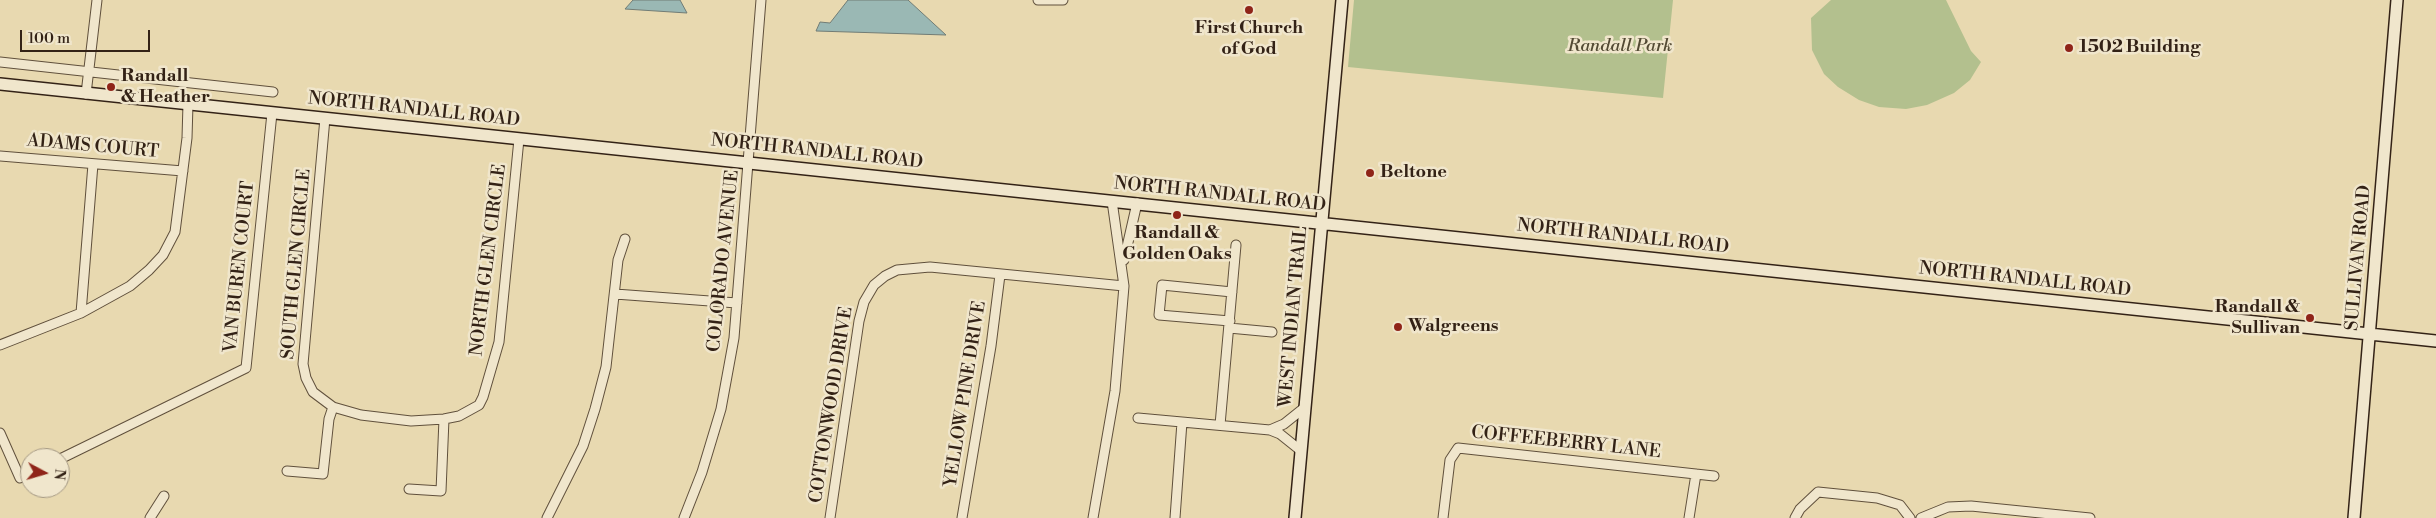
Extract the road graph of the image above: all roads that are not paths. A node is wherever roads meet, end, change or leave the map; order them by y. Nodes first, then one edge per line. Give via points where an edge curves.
1 (97, 0) edge
2 (761, 0) edge
3 (1038, 0) edge
4 (1063, 0) edge
5 (1342, 0) edge
6 (2397, 0) edge
7 (0, 62) edge
8 (90, 73) junction
9 (0, 84) edge
10 (273, 92) dead end
11 (86, 94) junction
12 (188, 104) junction
13 (272, 113) junction
14 (325, 118) junction
15 (520, 139) junction
16 (0, 156) edge
17 (750, 163) junction
18 (93, 164) junction
19 (183, 171) junction
20 (1112, 201) junction
21 (1137, 203) junction
22 (1320, 223) junction
23 (625, 239) dead end
24 (1236, 245) dead end
25 (1123, 268) junction
26 (1000, 275) junction
27 (1124, 286) junction
28 (1232, 292) junction
29 (615, 294) junction
30 (737, 303) junction
31 (81, 313) junction
32 (1230, 325) junction
33 (1272, 332) dead end
34 (2370, 334) junction
35 (2436, 341) edge
36 (0, 346) edge
37 (332, 407) junction
38 (1304, 408) junction
39 (1138, 418) dead end
40 (444, 419) junction
41 (1182, 422) junction
42 (1220, 425) junction
43 (1270, 430) junction
44 (0, 433) edge
45 (1300, 450) junction
46 (70, 454) edge
47 (287, 471) dead end
48 (1696, 474) junction
49 (1714, 476) dead end
50 (20, 478) edge
51 (409, 489) dead end
52 (164, 496) dead end
53 (150, 518) edge
54 (547, 518) edge
55 (684, 518) edge
56 (830, 518) edge
57 (962, 518) edge
58 (1093, 518) edge
59 (1174, 518) edge
60 (1295, 518) edge
61 (1444, 518) edge
62 (1689, 518) edge
63 (1795, 518) edge
64 (1910, 518) edge
65 (1921, 518) edge
66 (2090, 518) edge
67 (2354, 518) edge

1 - 8 street
2 - 17 street, COLORADO AVENUE
3 - 4 street
5 - 22 main road, WEST INDIAN TRAIL
6 - 34 main road, SULLIVAN ROAD
7 - 8 street
8 - 10 street
8 - 11 street
9 - 11 main road, NORTH RANDALL ROAD
11 - 12 main road, NORTH RANDALL ROAD
12 - 13 main road, NORTH RANDALL ROAD
12 - 19 street
13 - 14 main road, NORTH RANDALL ROAD
13 - 46 street, VAN BUREN COURT via 246,368
14 - 15 main road, NORTH RANDALL ROAD
14 - 37 street, SOUTH GLEN CIRCLE via 303,364 313,392
15 - 17 main road, NORTH RANDALL ROAD
15 - 40 street, NORTH GLEN CIRCLE via 499,342 490,377 479,405
16 - 18 street, ADAMS COURT
17 - 20 main road, NORTH RANDALL ROAD
17 - 30 street, COLORADO AVENUE
18 - 19 street, ADAMS COURT
18 - 31 street
19 - 31 street via 175,232 163,255 130,286
20 - 21 main road, NORTH RANDALL ROAD
20 - 25 street
21 - 22 main road, NORTH RANDALL ROAD
21 - 25 street
22 - 34 main road, NORTH RANDALL ROAD
22 - 38 main road, WEST INDIAN TRAIL
23 - 29 street via 618,260
24 - 28 street
25 - 27 street
26 - 27 street, COTTONWOOD DRIVE
26 - 56 street, COTTONWOOD DRIVE via 914,267 897,270 874,285 864,302 859,321
26 - 57 street, YELLOW PINE DRIVE
27 - 58 street via 1114,391
28 - 32 street
28 - 32 street via 1162,285 1159,315
29 - 30 street
29 - 54 street via 606,368 595,409 583,446
30 - 55 street, COLORADO AVENUE via 734,338 720,409 702,472
31 - 36 street
32 - 33 street
32 - 42 street
34 - 35 main road, NORTH RANDALL ROAD
34 - 67 main road, SULLIVAN ROAD
37 - 40 street, SOUTH GLEN CIRCLE via 361,415 412,421
37 - 47 street via 323,474
38 - 43 street via 1284,424
38 - 45 main road, WEST INDIAN TRAIL
39 - 41 street
40 - 51 street via 441,491
41 - 42 street
41 - 59 street
42 - 43 street
43 - 45 street
44 - 50 street
45 - 60 main road, WEST INDIAN TRAIL
48 - 49 street, COFFEEBERRY LANE
48 - 61 street, COFFEEBERRY LANE via 1458,448 1450,460
48 - 62 street
52 - 53 street
63 - 64 street via 1818,492 1877,498 1900,505
65 - 66 street via 1948,507 1971,506

